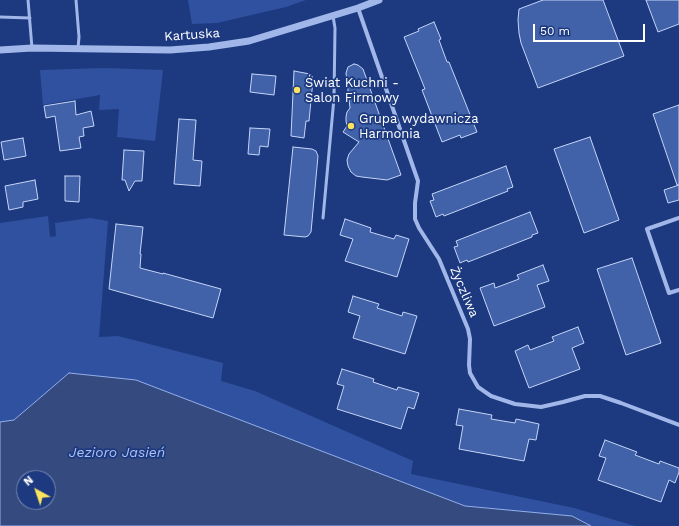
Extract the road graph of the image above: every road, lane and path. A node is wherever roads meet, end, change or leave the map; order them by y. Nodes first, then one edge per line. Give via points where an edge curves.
1 (28, 0) edge
2 (76, 0) edge
3 (379, 0) edge
4 (358, 8) junction
5 (333, 16) junction
6 (0, 17) edge
7 (30, 18) junction
8 (32, 48) junction
9 (78, 48) junction
10 (0, 50) edge
11 (323, 218) dead end
12 (679, 218) edge
13 (679, 290) edge
14 (679, 425) edge

1 - 7 lane
2 - 9 lane
3 - 4 street, Kartuska
4 - 5 street, Kartuska
4 - 14 street, Życzliwa via 418,181 415,219 439,258 468,329 470,373 478,387 490,396 516,404 541,407 585,396 600,396
5 - 9 street, Kartuska via 249,41 209,47 170,50
5 - 11 lane via 334,98
6 - 7 lane
7 - 8 lane
8 - 9 street, Kartuska
8 - 10 street, Kartuska
12 - 13 street via 647,229 669,294

